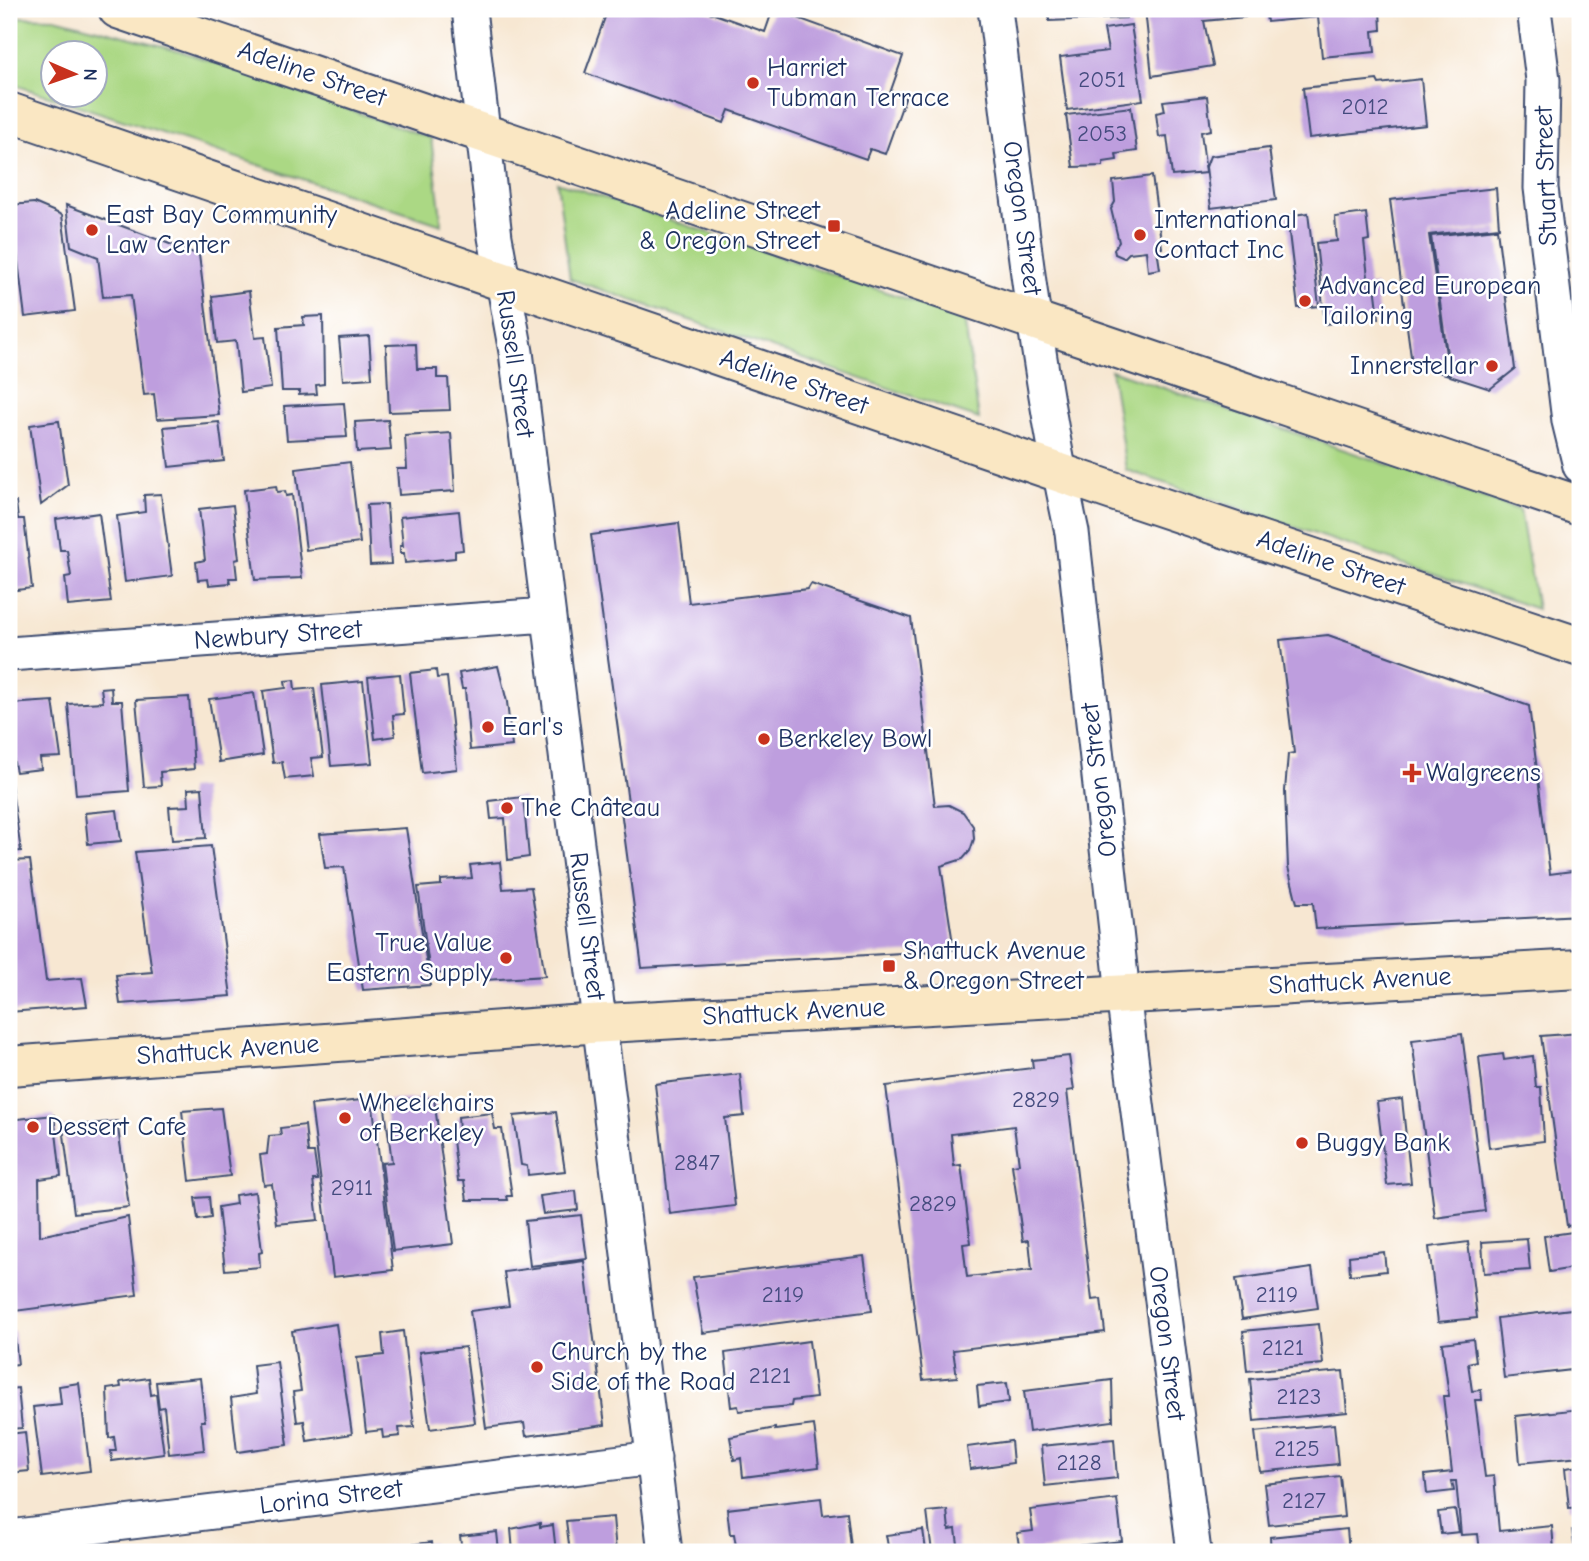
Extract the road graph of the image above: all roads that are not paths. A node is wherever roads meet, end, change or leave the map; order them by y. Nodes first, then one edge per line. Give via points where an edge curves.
1 (118, 9) edge
2 (469, 9) edge
3 (995, 9) edge
4 (1534, 9) edge
5 (9, 112) edge
6 (482, 132) junction
7 (503, 282) junction
8 (1037, 322) junction
9 (1580, 466) edge
10 (1059, 472) junction
11 (1580, 506) edge
12 (547, 615) junction
13 (1580, 647) edge
14 (9, 654) edge
15 (1580, 968) edge
16 (1123, 994) junction
17 (600, 1023) junction
18 (9, 1066) edge
19 (654, 1458) junction
20 (9, 1537) edge
21 (665, 1552) edge
22 (1194, 1552) edge

1 - 6 main road, Adeline Street
2 - 6 street, Russell Street
3 - 8 street, Oregon Street
4 - 9 street, Stuart Street via 1543,80 1541,188 1569,421
5 - 7 main road, Adeline Street
6 - 7 street, Russell Street
6 - 8 main road, Adeline Street
7 - 10 main road, Adeline Street
7 - 12 street, Russell Street via 516,352
8 - 10 street, Oregon Street
8 - 11 main road, Adeline Street
10 - 13 main road, Adeline Street
10 - 16 street, Oregon Street via 1072,532
12 - 14 street, Newbury Street
12 - 17 street, Russell Street
15 - 16 main road, Shattuck Avenue
16 - 17 main road, Shattuck Avenue
16 - 22 street, Oregon Street
17 - 18 main road, Shattuck Avenue
17 - 19 street, Russell Street
19 - 20 street, Lorina Street
19 - 21 street, Russell Street

